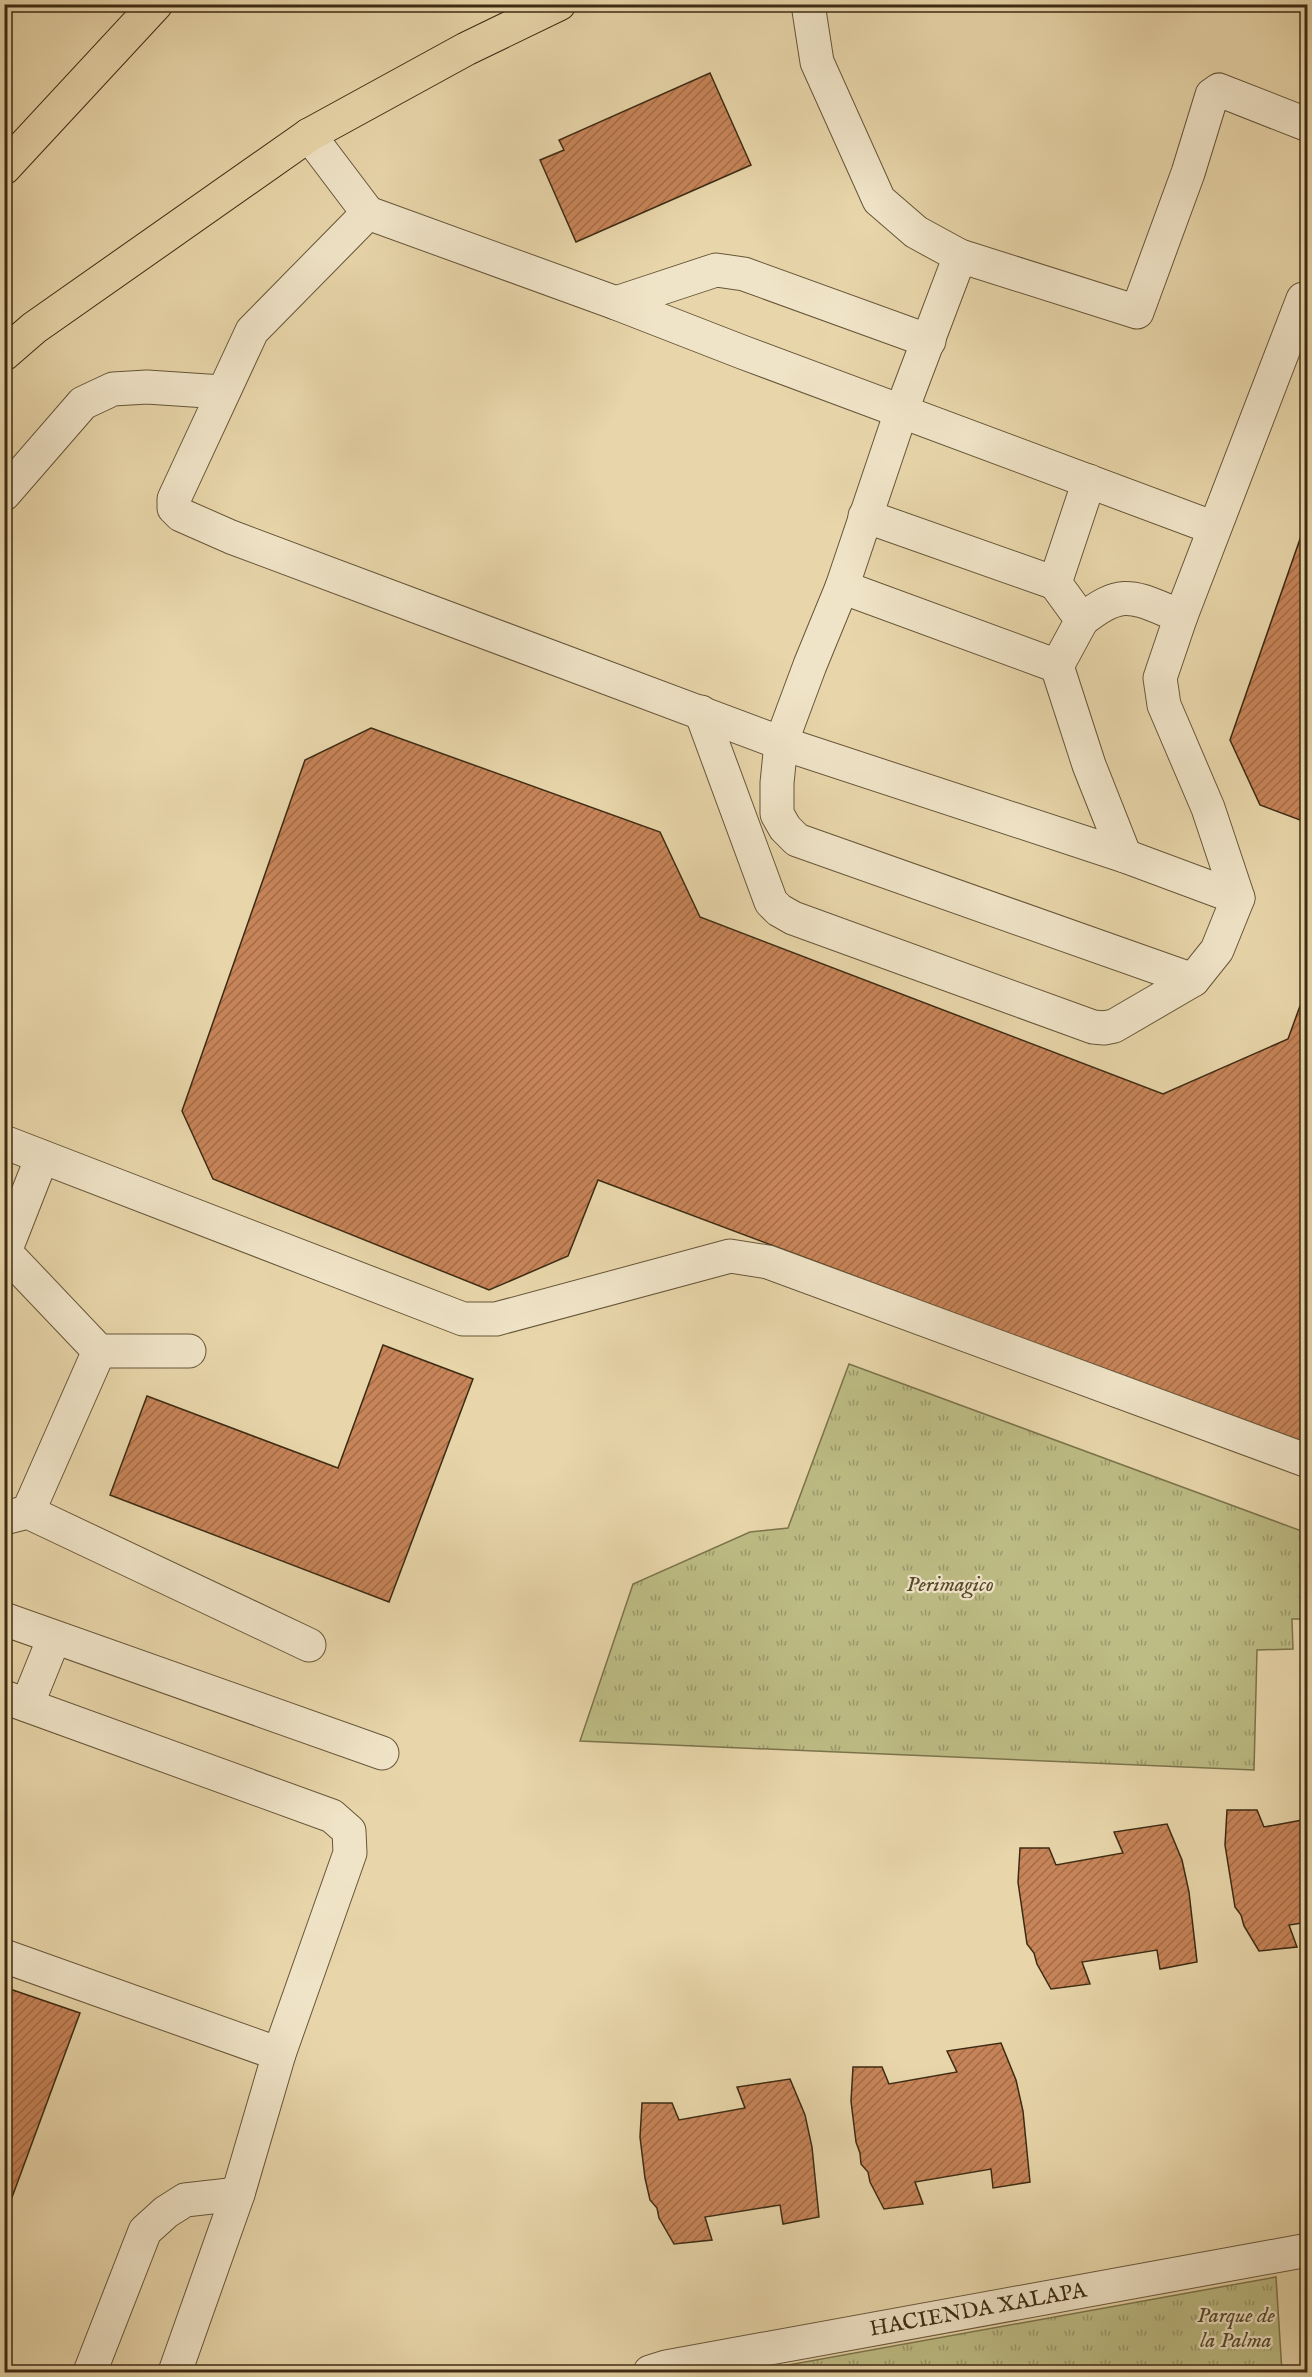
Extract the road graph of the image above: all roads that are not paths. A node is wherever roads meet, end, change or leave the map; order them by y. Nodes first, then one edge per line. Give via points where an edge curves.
1 (156, 4) edge
2 (559, 4) edge
3 (808, 4) edge
4 (1308, 124) edge
5 (309, 135) junction
6 (4, 168) edge
7 (368, 213) junction
8 (960, 255) junction
9 (1306, 295) edge
10 (616, 303) junction
11 (929, 341) junction
12 (4, 354) edge
13 (222, 392) junction
14 (901, 412) junction
15 (1089, 481) junction
16 (4, 494) edge
17 (865, 516) junction
18 (1214, 528) junction
19 (1055, 583) junction
20 (842, 587) junction
21 (1181, 616) junction
22 (1082, 620) junction
23 (1057, 666) junction
24 (701, 712) junction
25 (781, 743) junction
26 (1125, 856) junction
27 (1238, 898) junction
28 (1193, 980) junction
29 (4, 1142) edge
30 (42, 1156) junction
31 (5, 1253) edge
32 (99, 1351) junction
33 (189, 1351) dead end
34 (1308, 1461) edge
35 (16, 1515) edge
36 (4, 1619) edge
37 (54, 1638) junction
38 (309, 1645) dead end
39 (16, 1701) edge
40 (382, 1753) dead end
41 (4, 1956) edge
42 (279, 2054) junction
43 (238, 2194) junction
44 (1308, 2250) edge
45 (90, 2373) edge
46 (175, 2373) edge
47 (650, 2373) edge

1 - 6 main road
2 - 5 main road via 466,49
3 - 8 street via 817,62 879,200 916,232
4 - 8 street via 1219,90 1212,96 1137,312
5 - 7 street
5 - 12 main road via 34,328
7 - 10 street
7 - 13 street via 252,331
8 - 11 street
9 - 18 street
10 - 11 street via 716,270 744,274
10 - 14 street
11 - 14 street
13 - 16 street via 113,389 83,403
13 - 24 street via 174,499 174,508 181,514 385,596
14 - 15 street
14 - 17 street
15 - 18 street
15 - 19 street
17 - 19 street
17 - 20 street
18 - 21 street
19 - 22 street
20 - 23 street
20 - 25 street
21 - 22 street via 1141,600 1119,597
21 - 27 street via 1161,678 1164,705 1208,808
22 - 23 street
23 - 26 street via 1089,765
24 - 25 street
24 - 28 street via 771,902 779,910 1093,1027 1114,1026
25 - 26 street
25 - 28 street via 777,814 797,840
26 - 27 street
27 - 28 street via 1217,950
29 - 30 street
30 - 31 street
30 - 34 street via 463,1319 496,1319 730,1256 768,1262
31 - 32 street
32 - 33 street
32 - 35 street
35 - 38 street
36 - 37 street
37 - 39 street
37 - 40 street
39 - 42 street via 332,1816 349,1831 351,1853
41 - 42 street
42 - 43 street
43 - 45 street via 185,2200 145,2231
43 - 46 street
44 - 47 street, HACIENDA XALAPA

